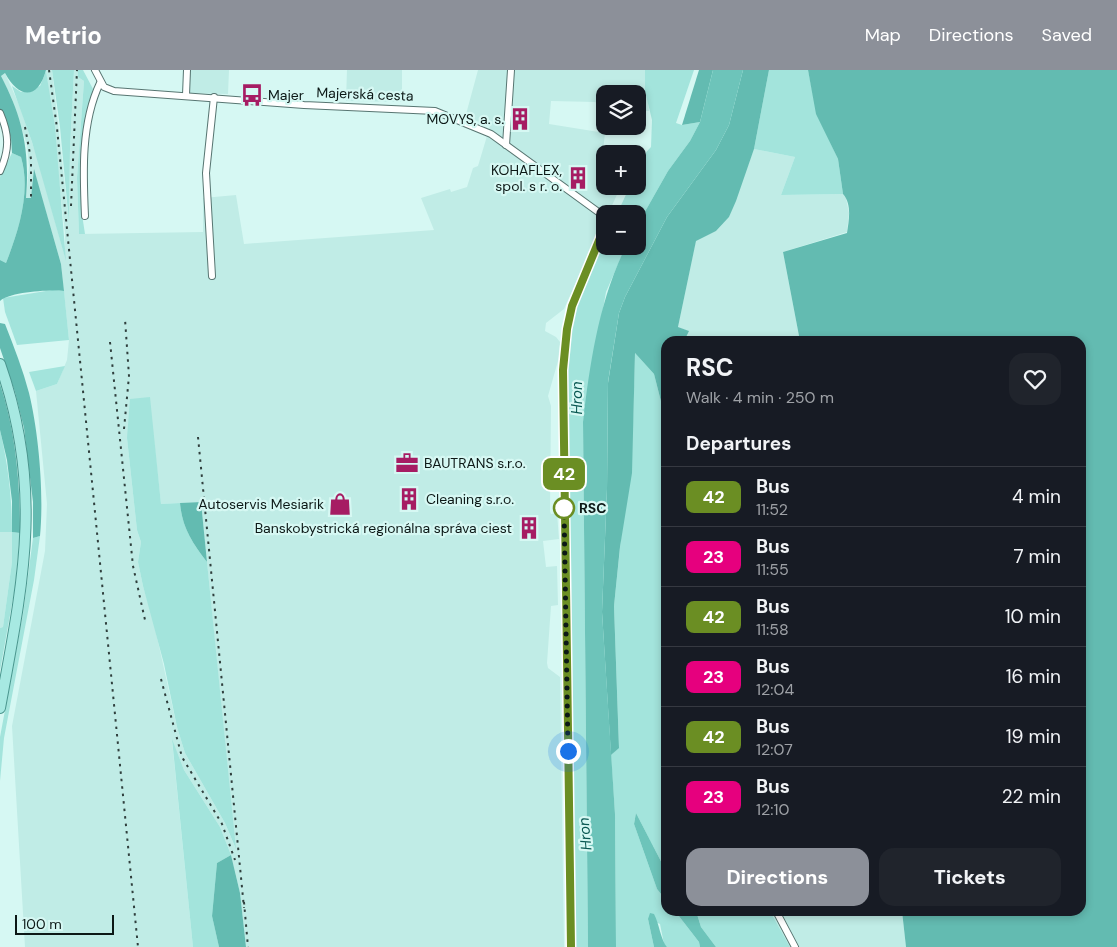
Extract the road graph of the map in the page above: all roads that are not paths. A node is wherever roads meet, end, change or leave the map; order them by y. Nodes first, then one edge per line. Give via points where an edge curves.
1 (95, 70) edge
2 (187, 70) edge
3 (511, 70) edge
4 (100, 83) junction
5 (186, 95) junction
6 (214, 97) junction
7 (0, 113) edge
8 (506, 145) junction
9 (0, 171) edge
10 (596, 210) edge
11 (85, 216) dead end
12 (596, 249) edge
13 (212, 276) dead end
14 (0, 364) edge
15 (0, 708) edge
16 (779, 916) edge
17 (571, 947) edge
18 (795, 947) edge

1 - 4 street
2 - 5 street
3 - 8 street
4 - 5 street, Majerská cesta via 114,91
4 - 11 street via 87,130
5 - 6 street, Majerská cesta
6 - 8 street, Majerská cesta via 304,105 430,110 486,131
6 - 13 street via 206,173
7 - 9 street via 9,149
8 - 10 street, Majerská cesta
12 - 17 street via 572,306 566,337 562,399
14 - 15 main road via 19,432 27,517 22,582
16 - 18 street

